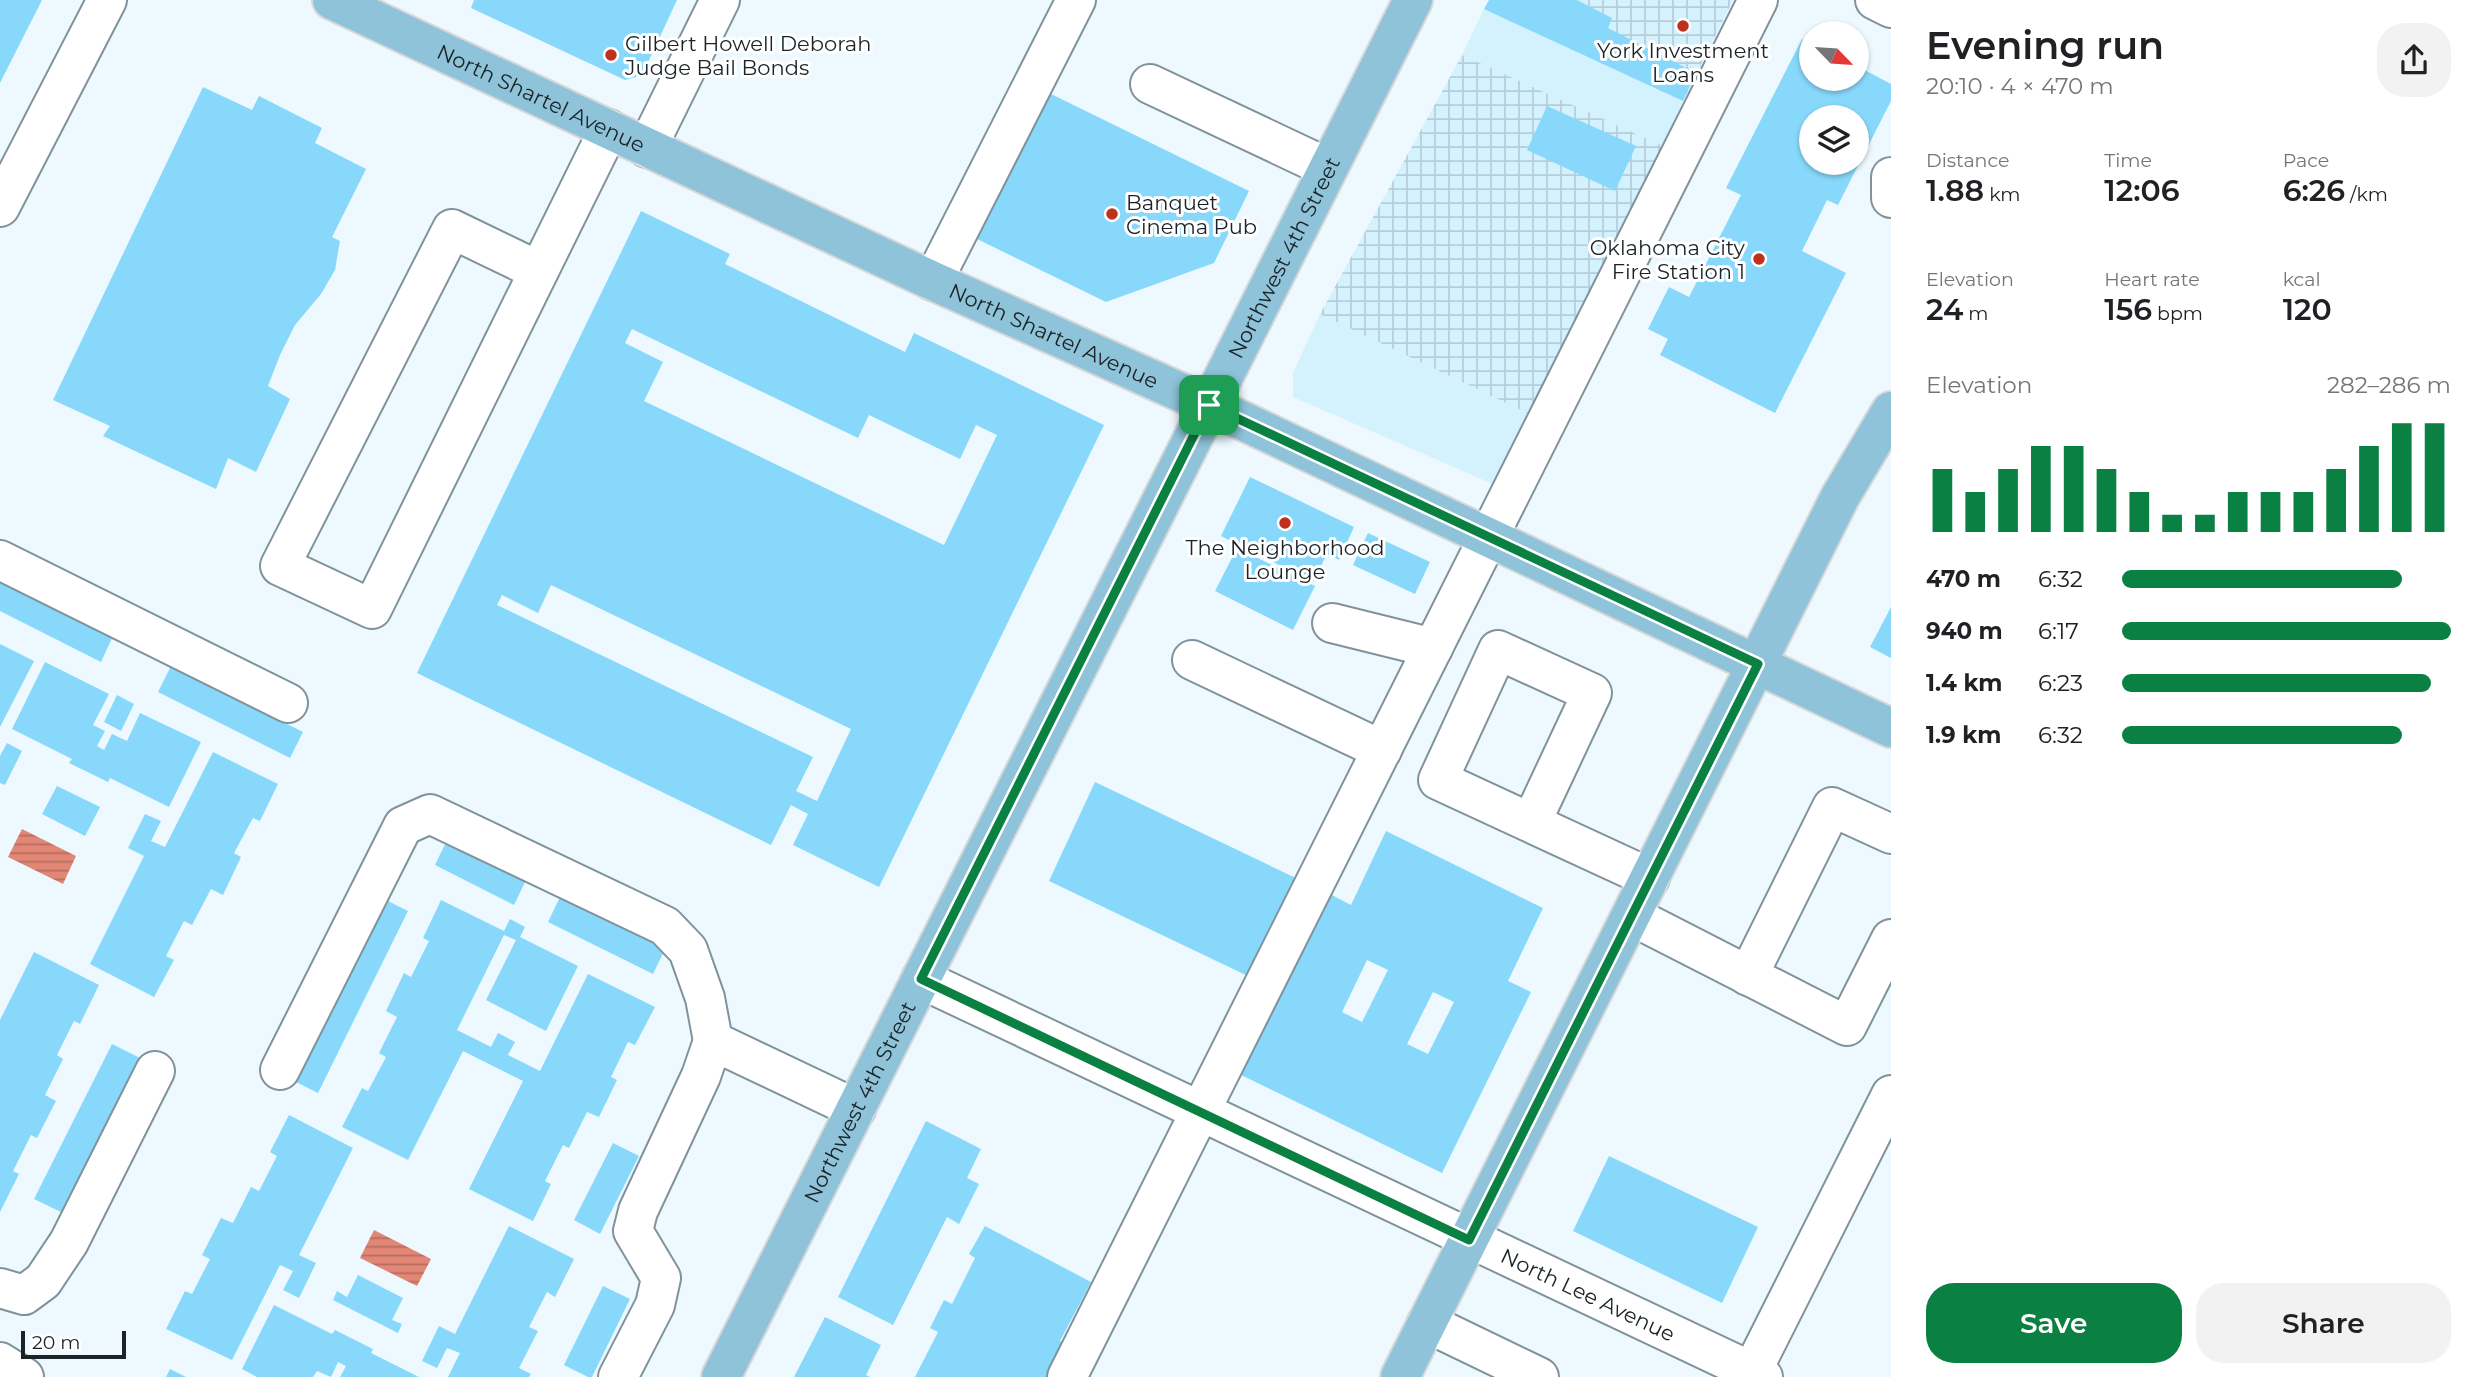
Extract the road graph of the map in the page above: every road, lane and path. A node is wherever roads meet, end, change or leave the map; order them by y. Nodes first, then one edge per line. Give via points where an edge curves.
1 (107, 0) edge
2 (332, 0) edge
3 (720, 0) edge
4 (1076, 0) edge
5 (1413, 0) edge
6 (1758, 0) edge
7 (1875, 0) edge
8 (1891, 8) edge
9 (1150, 84) dead end
10 (609, 129) junction
11 (647, 148) junction
12 (1328, 168) junction
13 (1891, 177) edge
14 (1891, 198) edge
15 (0, 207) edge
16 (539, 271) junction
17 (933, 281) junction
18 (1209, 405) junction
19 (1891, 411) edge
20 (1488, 537) junction
21 (0, 561) edge
22 (1332, 623) dead end
23 (1433, 648) junction
24 (1192, 660) dead end
25 (1758, 664) junction
26 (288, 703) dead end
27 (1891, 727) edge
28 (1381, 750) junction
29 (1531, 823) junction
30 (1891, 834) edge
31 (1650, 878) junction
32 (1632, 916) junction
33 (1891, 939) edge
34 (1748, 975) junction
35 (921, 979) junction
36 (713, 1041) junction
37 (280, 1070) dead end
38 (155, 1071) dead end
39 (1891, 1095) edge
40 (856, 1109) junction
41 (1200, 1111) junction
42 (1469, 1240) junction
43 (0, 1288) edge
44 (1427, 1323) junction
45 (0, 1362) edge
46 (1755, 1375) edge
47 (24, 1377) edge
48 (618, 1377) edge
49 (721, 1377) edge
50 (1067, 1377) edge
51 (1400, 1377) edge
52 (1539, 1377) edge

1 - 15 street
2 - 10 main road, North Shartel Avenue
3 - 11 street
4 - 17 street
5 - 12 main road, Northwest 4th Street
6 - 20 street
7 - 8 street
9 - 12 street
10 - 11 main road, North Shartel Avenue
10 - 16 street
11 - 17 main road, North Shartel Avenue
12 - 18 main road, Northwest 4th Street
13 - 14 street
16 - 16 street via 452,229 280,566 372,609
17 - 18 main road, North Shartel Avenue
18 - 20 main road, North Shartel Avenue
18 - 35 main road, Northwest 4th Street
19 - 25 main road via 1840,497
20 - 23 street
20 - 25 main road, North Shartel Avenue
21 - 26 street
22 - 23 street
23 - 28 street
24 - 28 street
25 - 27 main road, North Shartel Avenue
25 - 31 main road
28 - 41 street
29 - 29 street via 1592,693 1498,650 1438,780
29 - 31 street
30 - 34 street via 1832,807
31 - 32 main road
32 - 34 street
32 - 42 main road
33 - 34 street via 1847,1026
35 - 40 main road, Northwest 4th Street
35 - 41 street, North Lee Avenue
36 - 37 street via 705,998 688,950 665,926 430,814 403,826
36 - 40 street
36 - 48 street via 638,1210 633,1231 661,1278 655,1305
38 - 43 street via 69,1242 43,1281 24,1295
39 - 46 street
40 - 49 main road, Northwest 4th Street
41 - 42 street, North Lee Avenue
41 - 50 street
42 - 44 main road
42 - 46 street, North Lee Avenue
44 - 51 main road
44 - 52 street
45 - 47 street

